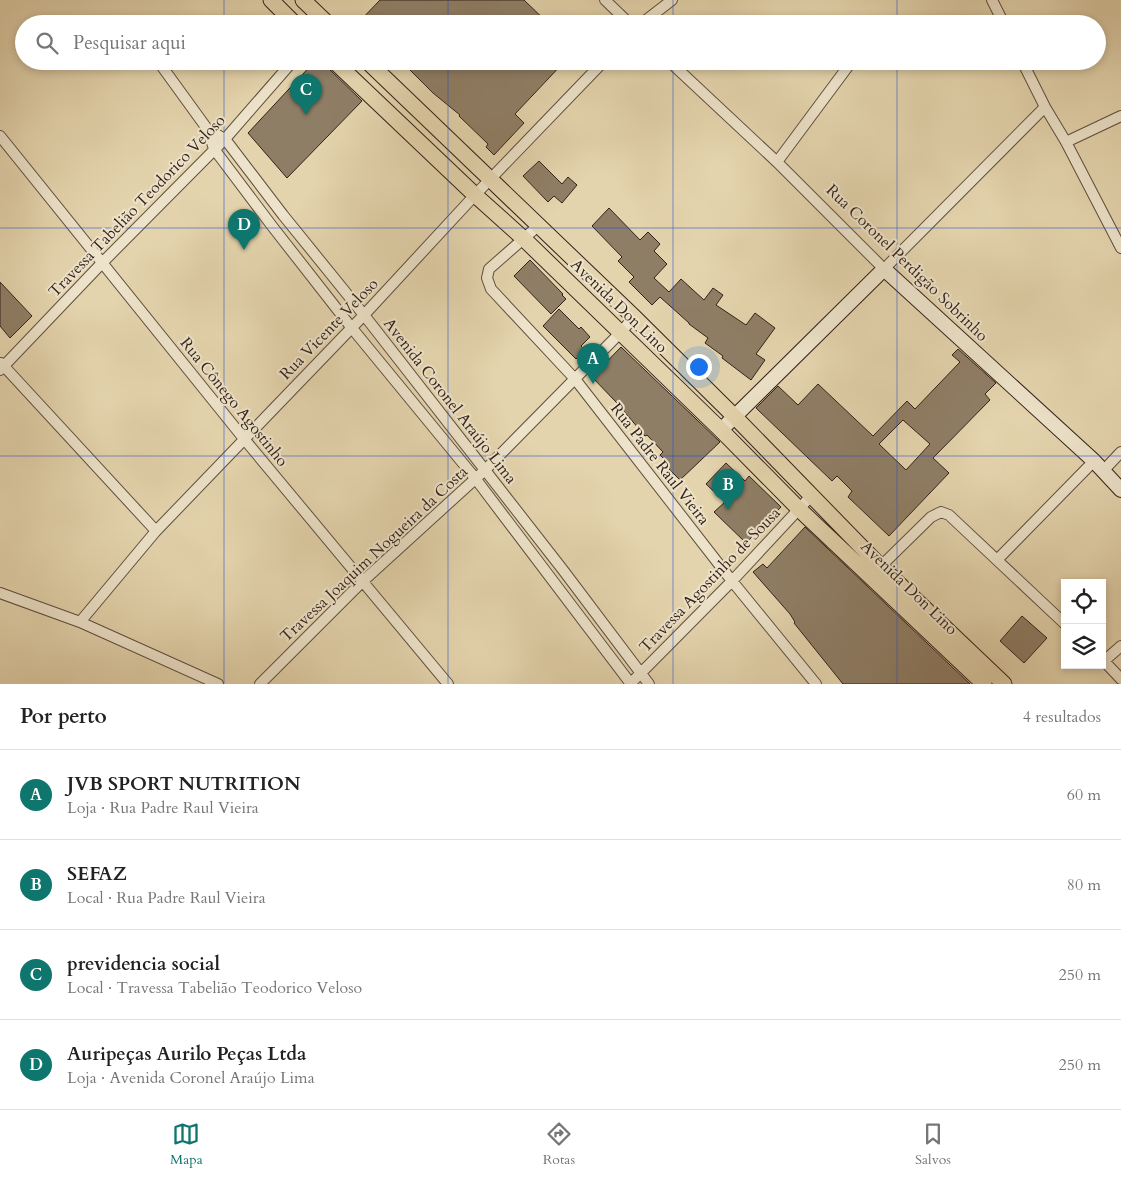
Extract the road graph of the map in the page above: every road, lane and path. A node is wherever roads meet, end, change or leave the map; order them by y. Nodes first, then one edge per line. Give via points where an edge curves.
1 (271, 0) edge
2 (303, 0) edge
3 (605, 0) edge
4 (672, 0) edge
5 (992, 0) edge
6 (286, 15) edge
7 (318, 15) edge
8 (621, 15) edge
9 (653, 15) edge
10 (1000, 15) edge
11 (165, 70) edge
12 (285, 70) edge
13 (344, 70) edge
14 (376, 70) edge
15 (595, 70) edge
16 (680, 70) edge
17 (845, 70) edge
18 (1026, 70) edge
19 (406, 99) junction
20 (1045, 107) junction
21 (391, 115) junction
22 (1121, 116) edge
23 (208, 130) junction
24 (0, 136) edge
25 (225, 139) junction
26 (1066, 142) junction
27 (214, 149) junction
28 (777, 162) junction
29 (491, 180) junction
30 (475, 195) junction
31 (283, 215) junction
32 (272, 226) junction
33 (538, 226) junction
34 (524, 238) junction
35 (1121, 248) edge
36 (102, 263) junction
37 (884, 269) junction
38 (364, 316) junction
39 (634, 317) junction
40 (351, 327) junction
41 (621, 332) junction
42 (1, 366) edge
43 (575, 379) junction
44 (426, 394) junction
45 (415, 404) junction
46 (734, 416) junction
47 (721, 430) junction
48 (245, 440) junction
49 (1121, 452) edge
50 (1098, 466) junction
51 (485, 470) junction
52 (475, 478) junction
53 (1121, 490) edge
54 (811, 496) junction
55 (800, 509) junction
56 (156, 531) junction
57 (997, 560) junction
58 (563, 570) junction
59 (875, 571) junction
60 (553, 580) junction
61 (732, 581) junction
62 (362, 582) junction
63 (0, 593) edge
64 (1061, 620) edge
65 (80, 622) junction
66 (1121, 646) edge
67 (1106, 658) edge
68 (1106, 663) edge
69 (641, 674) junction
70 (1121, 680) edge
71 (218, 684) edge
72 (260, 684) edge
73 (448, 684) edge
74 (631, 684) edge
75 (649, 684) edge
76 (816, 684) edge
77 (984, 684) edge
78 (1004, 684) edge

1 - 6 main road
2 - 7 main road
3 - 8 street
4 - 9 street
5 - 10 street
11 - 23 street
12 - 25 street, Travessa Tabelião Teodorico Veloso
13 - 21 main road, Avenida Don Lino
14 - 19 main road, Avenida Don Lino
15 - 29 street, Rua Vicente Veloso
16 - 28 street, Rua Coronel Perdigão Sobrinho
17 - 28 street
18 - 20 street
19 - 21 main road
19 - 29 main road, Avenida Don Lino
20 - 26 street
20 - 37 street
21 - 30 main road, Avenida Don Lino
22 - 26 street
23 - 25 street
23 - 27 street, Avenida Coronel Araújo Lima
24 - 36 street, Rua Cônego Agostinho
25 - 27 street, Travessa Tabelião Teodorico Veloso
25 - 31 street, Avenida Coronel Araújo Lima
26 - 35 street
27 - 32 street, Avenida Coronel Araújo Lima
27 - 36 street, Travessa Tabelião Teodorico Veloso
28 - 37 street, Rua Coronel Perdigão Sobrinho
29 - 30 street, Rua Vicente Veloso
29 - 33 main road, Avenida Don Lino
30 - 34 main road, Avenida Don Lino
30 - 38 street, Rua Vicente Veloso
31 - 32 street
31 - 38 street, Avenida Coronel Araújo Lima
32 - 40 street, Avenida Coronel Araújo Lima
33 - 34 street, Rua Padre Raul Vieira
33 - 39 main road, Avenida Don Lino
34 - 41 main road, Avenida Don Lino
34 - 43 street, Rua Padre Raul Vieira via 489,269 487,282
36 - 42 street, Travessa Tabelião Teodorico Veloso
36 - 48 street, Rua Cônego Agostinho
37 - 46 street
37 - 50 street, Rua Coronel Perdigão Sobrinho
38 - 40 street, Rua Vicente Veloso
38 - 44 street, Avenida Coronel Araújo Lima
39 - 41 street, Travessa Joaquim Nogueira da Costa
39 - 46 main road, Avenida Don Lino
40 - 45 street, Avenida Coronel Araújo Lima
40 - 48 street, Rua Vicente Veloso
41 - 43 street, Travessa Joaquim Nogueira da Costa
41 - 47 main road, Avenida Don Lino
42 - 56 street
43 - 51 street, Travessa Joaquim Nogueira da Costa
43 - 61 street, Rua Padre Raul Vieira
44 - 45 street
44 - 51 street, Avenida Coronel Araújo Lima
45 - 52 street, Avenida Coronel Araújo Lima
46 - 47 street
46 - 54 main road, Avenida Don Lino
47 - 55 main road, Avenida Don Lino
48 - 56 street, Rua Vicente Veloso
48 - 62 street, Rua Cônego Agostinho
49 - 50 street
50 - 53 street, Rua Coronel Perdigão Sobrinho
50 - 57 street
51 - 52 street, Travessa Joaquim Nogueira da Costa
51 - 58 street, Avenida Coronel Araújo Lima
52 - 60 street, Avenida Coronel Araújo Lima
52 - 62 street, Travessa Joaquim Nogueira da Costa
54 - 55 street, Travessa Agostinho de Sousa
54 - 59 main road, Avenida Don Lino
55 - 59 main road, Avenida Don Lino
55 - 61 street, Travessa Agostinho de Sousa
56 - 65 street, Rua Vicente Veloso
57 - 59 street via 949,515 941,512 931,517
57 - 64 street
58 - 60 street
58 - 69 street, Avenida Coronel Araújo Lima
59 - 77 main road, Avenida Don Lino
59 - 78 main road, Avenida Don Lino
60 - 74 street, Avenida Coronel Araújo Lima
61 - 69 street, Travessa Agostinho de Sousa
61 - 76 street, Rua Padre Raul Vieira
62 - 72 street, Travessa Joaquim Nogueira da Costa
62 - 73 street, Rua Cônego Agostinho
63 - 65 street
65 - 71 street
66 - 67 street
68 - 70 street
69 - 74 street, Travessa Agostinho de Sousa
69 - 75 street, Avenida Coronel Araújo Lima

